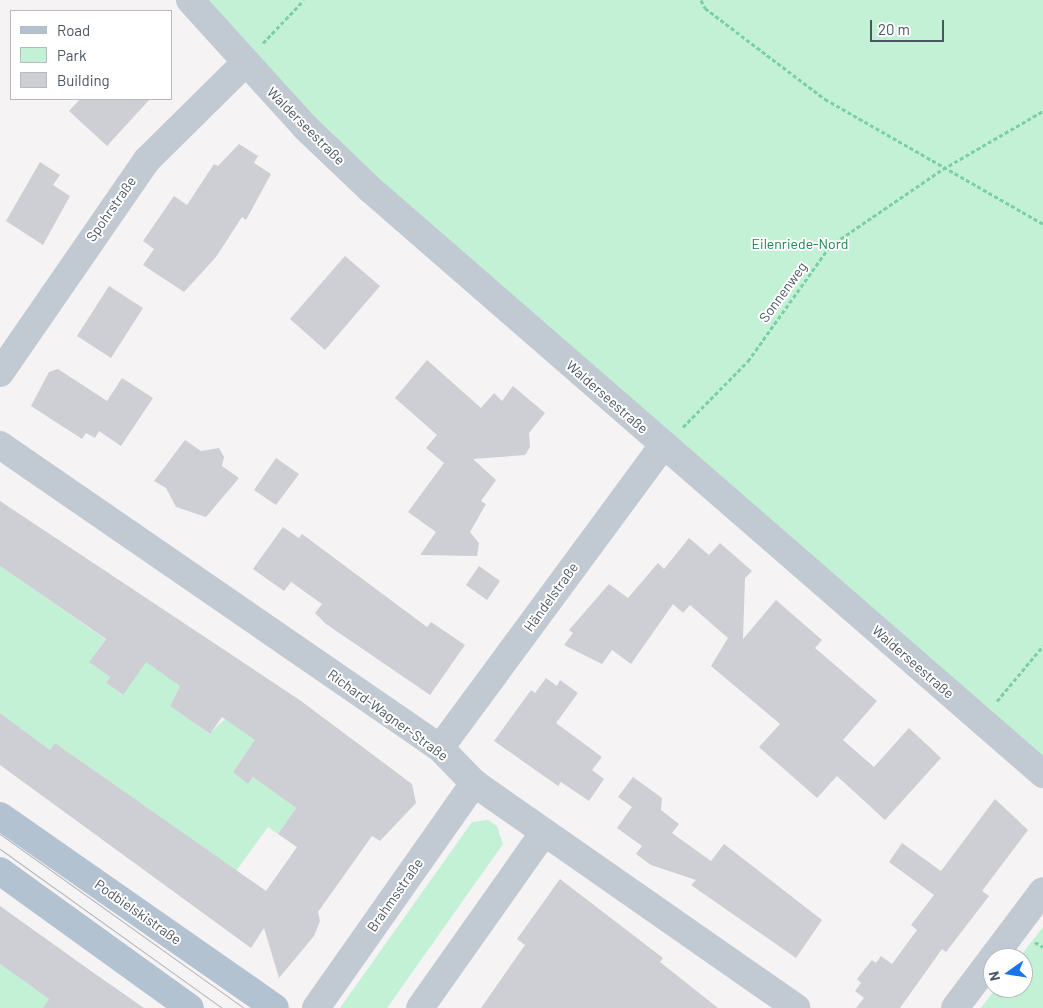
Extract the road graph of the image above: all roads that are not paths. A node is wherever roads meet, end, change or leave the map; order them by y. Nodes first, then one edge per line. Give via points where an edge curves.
1 (190, 0) edge
2 (245, 63) junction
3 (0, 373) edge
4 (0, 445) edge
5 (663, 446) junction
6 (440, 748) junction
7 (1043, 774) edge
8 (474, 783) junction
9 (0, 816) edge
10 (544, 832) junction
11 (0, 871) edge
12 (1043, 890) edge
13 (190, 1008) edge
14 (275, 1008) edge
15 (316, 1008) edge
16 (420, 1008) edge
17 (796, 1008) edge
18 (955, 1008) edge

1 - 2 street, Walderseestraße
2 - 3 street, Spohrstraße via 147,160
2 - 5 street, Walderseestraße via 370,189
4 - 6 street, Richard-Wagner-Straße
5 - 6 street, Händelstraße
5 - 7 street, Walderseestraße
6 - 8 street, Richard-Wagner-Straße
8 - 10 street, Richard-Wagner-Straße
8 - 15 street, Brahmsstraße
9 - 14 main road, Podbielskistraße
10 - 16 street
10 - 17 street, Richard-Wagner-Straße
11 - 13 main road
12 - 18 street

